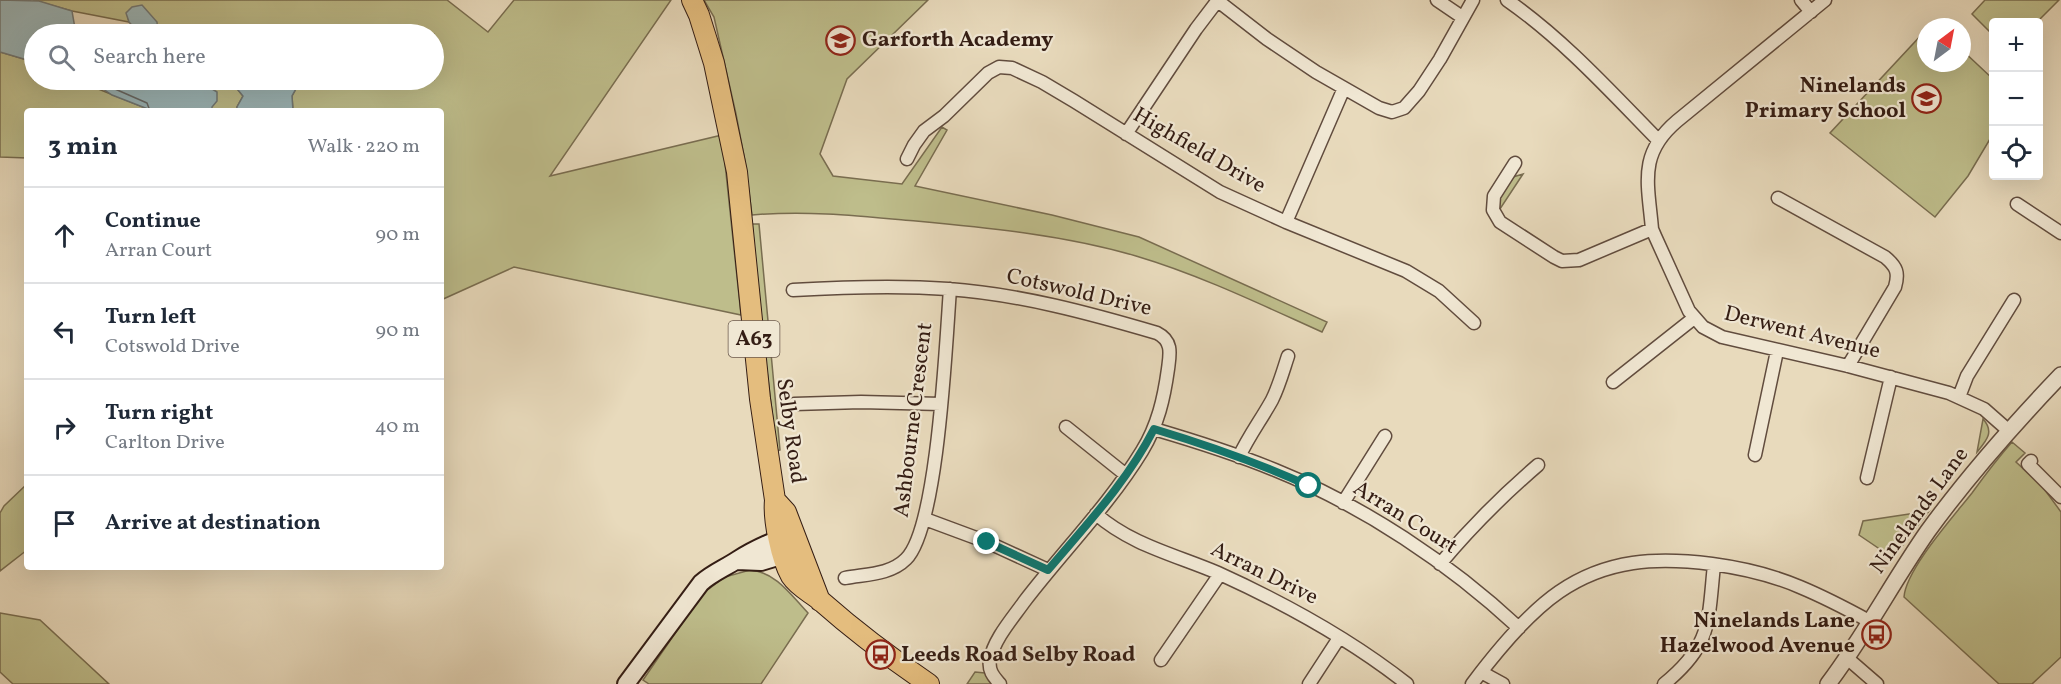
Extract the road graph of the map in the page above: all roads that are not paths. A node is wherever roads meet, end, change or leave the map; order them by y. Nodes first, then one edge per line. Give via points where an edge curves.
1 (692, 0) edge
2 (1218, 0) edge
3 (1437, 0) edge
4 (1473, 0) edge
5 (1507, 0) edge
6 (1801, 0) edge
7 (1825, 0) edge
8 (1811, 12) junction
9 (1462, 17) junction
10 (1344, 88) junction
11 (1126, 134) junction
12 (1658, 140) junction
13 (907, 159) dead end
14 (1515, 163) dead end
15 (1778, 198) dead end
16 (2017, 204) dead end
17 (1286, 222) junction
18 (1652, 229) junction
19 (2061, 233) edge
20 (950, 289) junction
21 (793, 290) dead end
22 (2014, 300) dead end
23 (1694, 318) junction
24 (1474, 323) dead end
25 (1777, 351) junction
26 (1288, 356) dead end
27 (1848, 366) junction
28 (2061, 375) edge
29 (1892, 377) junction
30 (1613, 382) dead end
31 (1959, 397) junction
32 (794, 404) dead end
33 (941, 404) junction
34 (1066, 427) dead end
35 (1154, 429) junction
36 (2009, 431) junction
37 (1385, 436) dead end
38 (1755, 455) dead end
39 (1239, 457) junction
40 (2031, 461) dead end
41 (1538, 465) dead end
42 (1126, 475) junction
43 (1867, 478) dead end
44 (2061, 497) edge
45 (1343, 503) junction
46 (1096, 514) junction
47 (925, 519) junction
48 (789, 544) junction
49 (1440, 564) junction
50 (1714, 565) junction
51 (1048, 570) junction
52 (1220, 574) junction
53 (845, 578) dead end
54 (1869, 621) junction
55 (1519, 628) junction
56 (1339, 638) junction
57 (1847, 658) junction
58 (1161, 660) dead end
59 (1481, 672) junction
60 (626, 684) edge
61 (929, 684) edge
62 (1000, 684) edge
63 (1309, 684) edge
64 (1407, 684) edge
65 (1472, 684) edge
66 (1503, 684) edge
67 (1664, 684) edge
68 (1828, 684) edge
69 (1877, 684) edge

1 - 48 highway, Selby Road / A63 via 714,63 737,172 760,399 775,500 786,512
2 - 10 street via 1292,57
2 - 11 street
3 - 9 street
4 - 9 street
5 - 12 street via 1549,31
6 - 8 street
7 - 8 street, Derwent Avenue
8 - 12 street, Derwent Avenue
9 - 10 street via 1419,92 1404,108 1386,111
10 - 17 street
11 - 13 street, Highfield Drive via 1042,82 1005,67 993,69 924,131
11 - 17 street, Highfield Drive via 1212,188
12 - 18 street, Derwent Avenue via 1649,161
14 - 18 street via 1494,196 1493,210 1500,222 1562,261 1579,260
15 - 27 street via 1886,257 1899,275
16 - 19 street
17 - 24 street, Highfield Drive via 1406,271 1439,291
18 - 23 street, Derwent Avenue
20 - 21 street, Cotswold Drive via 897,286
20 - 33 street, Ashbourne Crescent
20 - 35 street, Cotswold Drive via 1089,313 1163,336 1170,351
22 - 31 street via 1967,376
23 - 25 street, Derwent Avenue via 1722,337
23 - 30 street
25 - 27 street, Derwent Avenue
25 - 38 street
26 - 39 street via 1273,399
27 - 29 street, Derwent Avenue
28 - 36 street, Ninelands Lane
29 - 31 street, Derwent Avenue
29 - 43 street
31 - 36 street, Derwent Avenue via 1984,409
32 - 33 street
33 - 47 street, Ashbourne Crescent
34 - 42 street
35 - 39 street, Arran Court
35 - 42 street, Cotswold Drive
36 - 54 street, Ninelands Lane via 1929,531
37 - 45 street
39 - 45 street, Arran Court
40 - 44 street via 2028,464
41 - 49 street via 1470,529
42 - 46 street, Cotswold Drive
45 - 49 street, Arran Court
46 - 51 street, Cotswold Drive
46 - 52 street, Arran Drive via 1137,542
47 - 51 street
47 - 53 street, Ashbourne Crescent via 915,547 904,561 888,571
48 - 60 main road via 755,562 736,561 712,573 694,591
48 - 61 highway, Selby Road / A63 via 790,574 800,587
49 - 55 street, Arran Court
50 - 54 street via 1779,579
50 - 55 street via 1650,560 1604,570 1562,590
50 - 67 street via 1703,638 1688,663
51 - 62 street, Cotswold Drive via 995,646 990,669
52 - 56 street, Arran Drive via 1296,611
52 - 58 street
54 - 57 street, Ninelands Lane
55 - 59 street
56 - 63 street
56 - 64 street, Arran Drive
57 - 68 street, Ninelands Lane
57 - 69 street
59 - 65 street
59 - 66 street

